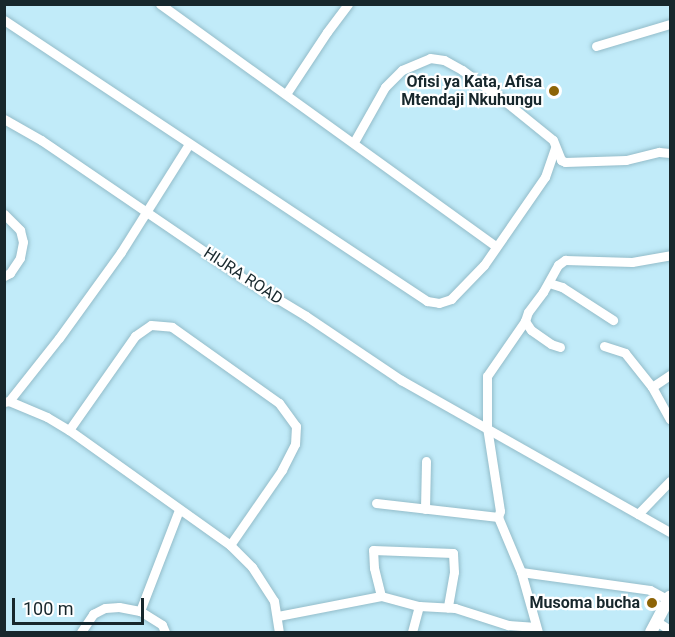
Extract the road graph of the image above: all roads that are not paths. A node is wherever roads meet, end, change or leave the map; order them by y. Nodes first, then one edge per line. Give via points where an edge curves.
1 (160, 4) edge
2 (178, 4) edge
3 (348, 4) edge
4 (174, 14) junction
5 (4, 20) edge
6 (670, 24) edge
7 (596, 46) dead end
8 (286, 94) junction
9 (4, 118) edge
10 (354, 142) junction
11 (189, 144) junction
12 (555, 148) junction
13 (670, 153) edge
14 (147, 211) junction
15 (4, 214) edge
16 (495, 246) junction
17 (670, 255) edge
18 (4, 276) edge
19 (549, 283) junction
20 (613, 320) dead end
21 (525, 321) junction
22 (560, 346) dead end
23 (604, 346) dead end
24 (670, 375) edge
25 (652, 387) junction
26 (7, 401) edge
27 (670, 419) edge
28 (487, 427) junction
29 (69, 430) junction
30 (426, 462) dead end
31 (670, 481) edge
32 (376, 503) dead end
33 (425, 509) junction
34 (179, 510) junction
35 (638, 514) junction
36 (498, 517) junction
37 (670, 532) edge
38 (230, 545) junction
39 (521, 572) junction
40 (381, 596) junction
41 (670, 598) edge
42 (419, 606) junction
43 (448, 607) junction
44 (140, 611) junction
45 (278, 616) junction
46 (653, 627) edge
47 (537, 630) edge
48 (670, 630) edge
49 (81, 633) edge
50 (165, 633) edge
51 (279, 633) edge
52 (412, 633) edge

1 - 4 street
2 - 4 street
3 - 8 street
4 - 8 street
5 - 11 street
6 - 7 street
8 - 10 street
9 - 14 street, HIJRA ROAD
10 - 12 street via 385,87 402,70 430,58 444,60 462,70 553,140
10 - 16 street
11 - 14 street
11 - 16 street via 427,301 439,303 451,298 484,265
12 - 13 street via 565,162 626,160
12 - 16 street via 545,177
14 - 26 street via 59,338
14 - 28 street, HIJRA ROAD via 401,380
15 - 18 street via 20,230 23,242 20,258
17 - 19 street via 632,262 565,260 558,264
19 - 20 street via 562,287
19 - 21 street
21 - 22 street via 550,344
21 - 28 street via 487,376
23 - 25 street via 625,353
24 - 25 street
25 - 27 street
26 - 29 street
28 - 35 street, HIJRA ROAD
28 - 36 street
29 - 34 street
29 - 38 street via 135,336 151,325 172,327 279,402 296,426 295,444 282,470
30 - 33 street
31 - 35 street
32 - 33 street
33 - 36 street
34 - 38 street
34 - 44 street
35 - 37 street, HIJRA ROAD
36 - 39 street
38 - 45 street via 252,567 274,601
39 - 41 street via 650,590
39 - 47 street
40 - 42 street
40 - 43 street via 373,550 453,553
40 - 45 street
41 - 46 street
42 - 43 street
42 - 52 street
43 - 47 street
44 - 49 street via 105,608 93,614
44 - 50 street via 162,625
45 - 51 street
46 - 48 street

